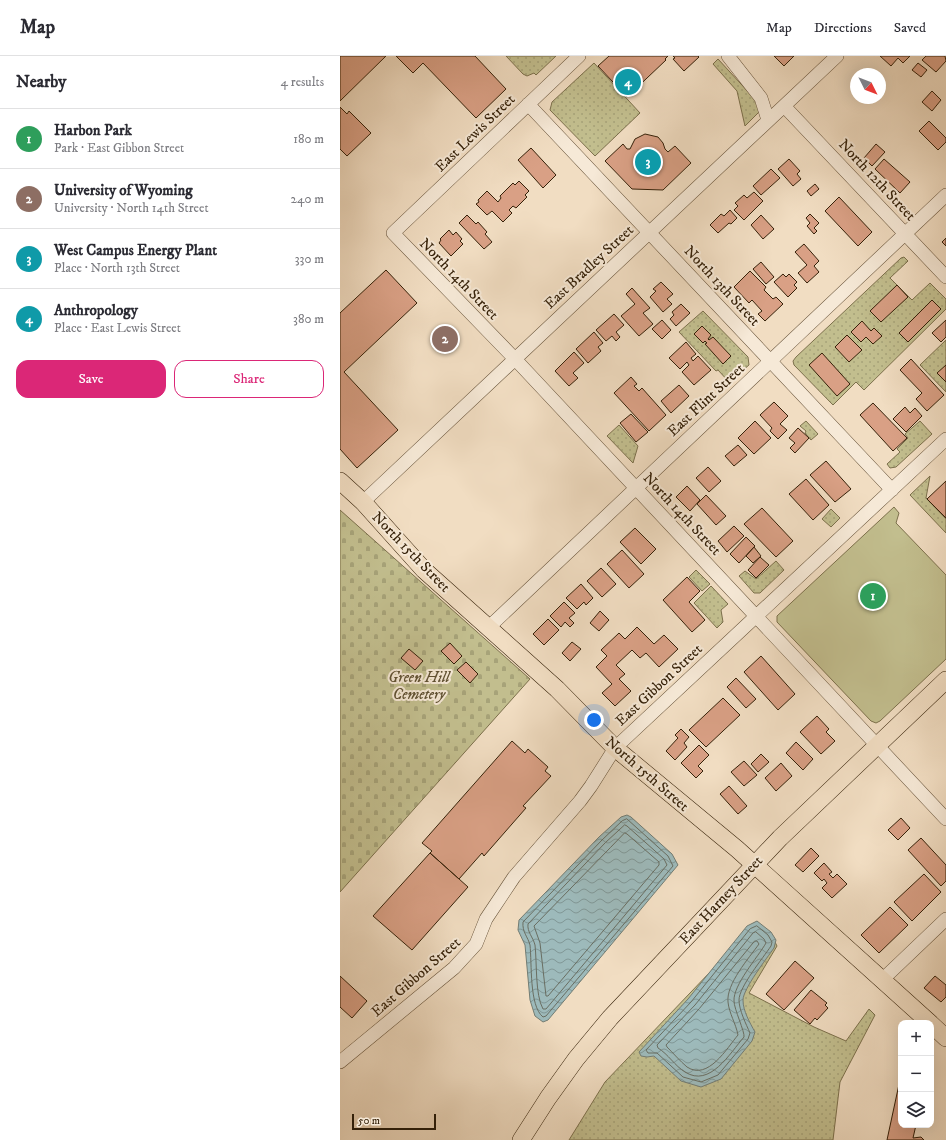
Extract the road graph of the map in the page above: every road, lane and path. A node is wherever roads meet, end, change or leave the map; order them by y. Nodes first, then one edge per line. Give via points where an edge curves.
1 (579, 56) edge
2 (728, 56) edge
3 (837, 56) edge
4 (528, 104) junction
5 (784, 106) junction
6 (768, 120) junction
7 (946, 194) edge
8 (393, 233) joint
9 (649, 233) junction
10 (905, 233) junction
11 (946, 277) edge
12 (515, 360) junction
13 (770, 361) junction
14 (946, 439) edge
15 (340, 481) edge
16 (636, 488) junction
17 (892, 490) junction
18 (363, 502) junction
19 (756, 617) junction
20 (488, 628) junction
21 (946, 680) edge
22 (878, 745) junction
23 (615, 748) junction
24 (946, 819) edge
25 (754, 865) junction
26 (946, 919) edge
27 (882, 980) junction
28 (926, 1020) edge
29 (934, 1028) edge
30 (946, 1038) edge
31 (340, 1062) edge
32 (521, 1140) edge

1 - 4 street, East Lewis Street
2 - 6 street via 761,98
3 - 5 street, East Bradley Street
4 - 8 street, East Lewis Street
4 - 9 street, North 13th Street
5 - 6 street, East Bradley Street
5 - 10 street, North 12th Street
6 - 9 street, East Bradley Street
7 - 10 street, East Flint Street
8 - 12 street, North 14th Street
9 - 12 street, East Bradley Street
9 - 13 street, North 13th Street
10 - 11 street, North 12th Street
10 - 13 street, East Flint Street
12 - 16 street, North 14th Street
12 - 18 street, East Bradley Street
13 - 16 street, East Flint Street
13 - 17 street, North 13th Street
14 - 17 street, East Gibbon Street
15 - 18 main road, North 15th Street
16 - 19 street, North 14th Street
16 - 20 street, East Flint Street
17 - 19 street, East Gibbon Street
18 - 20 main road, North 15th Street via 424,570
19 - 22 street, North 14th Street
19 - 23 street, East Gibbon Street
20 - 23 main road, North 15th Street via 557,689
21 - 22 main road, East Harney Street
22 - 24 street, North 14th Street
22 - 25 main road, East Harney Street
23 - 25 main road, North 15th Street
23 - 31 street, East Gibbon Street via 580,801 514,877 486,919 476,944 454,968
25 - 27 main road, North 15th Street
25 - 32 main road, East Harney Street via 610,1018 576,1059
26 - 27 street
27 - 28 main road, North 15th Street
29 - 30 main road, North 15th Street

